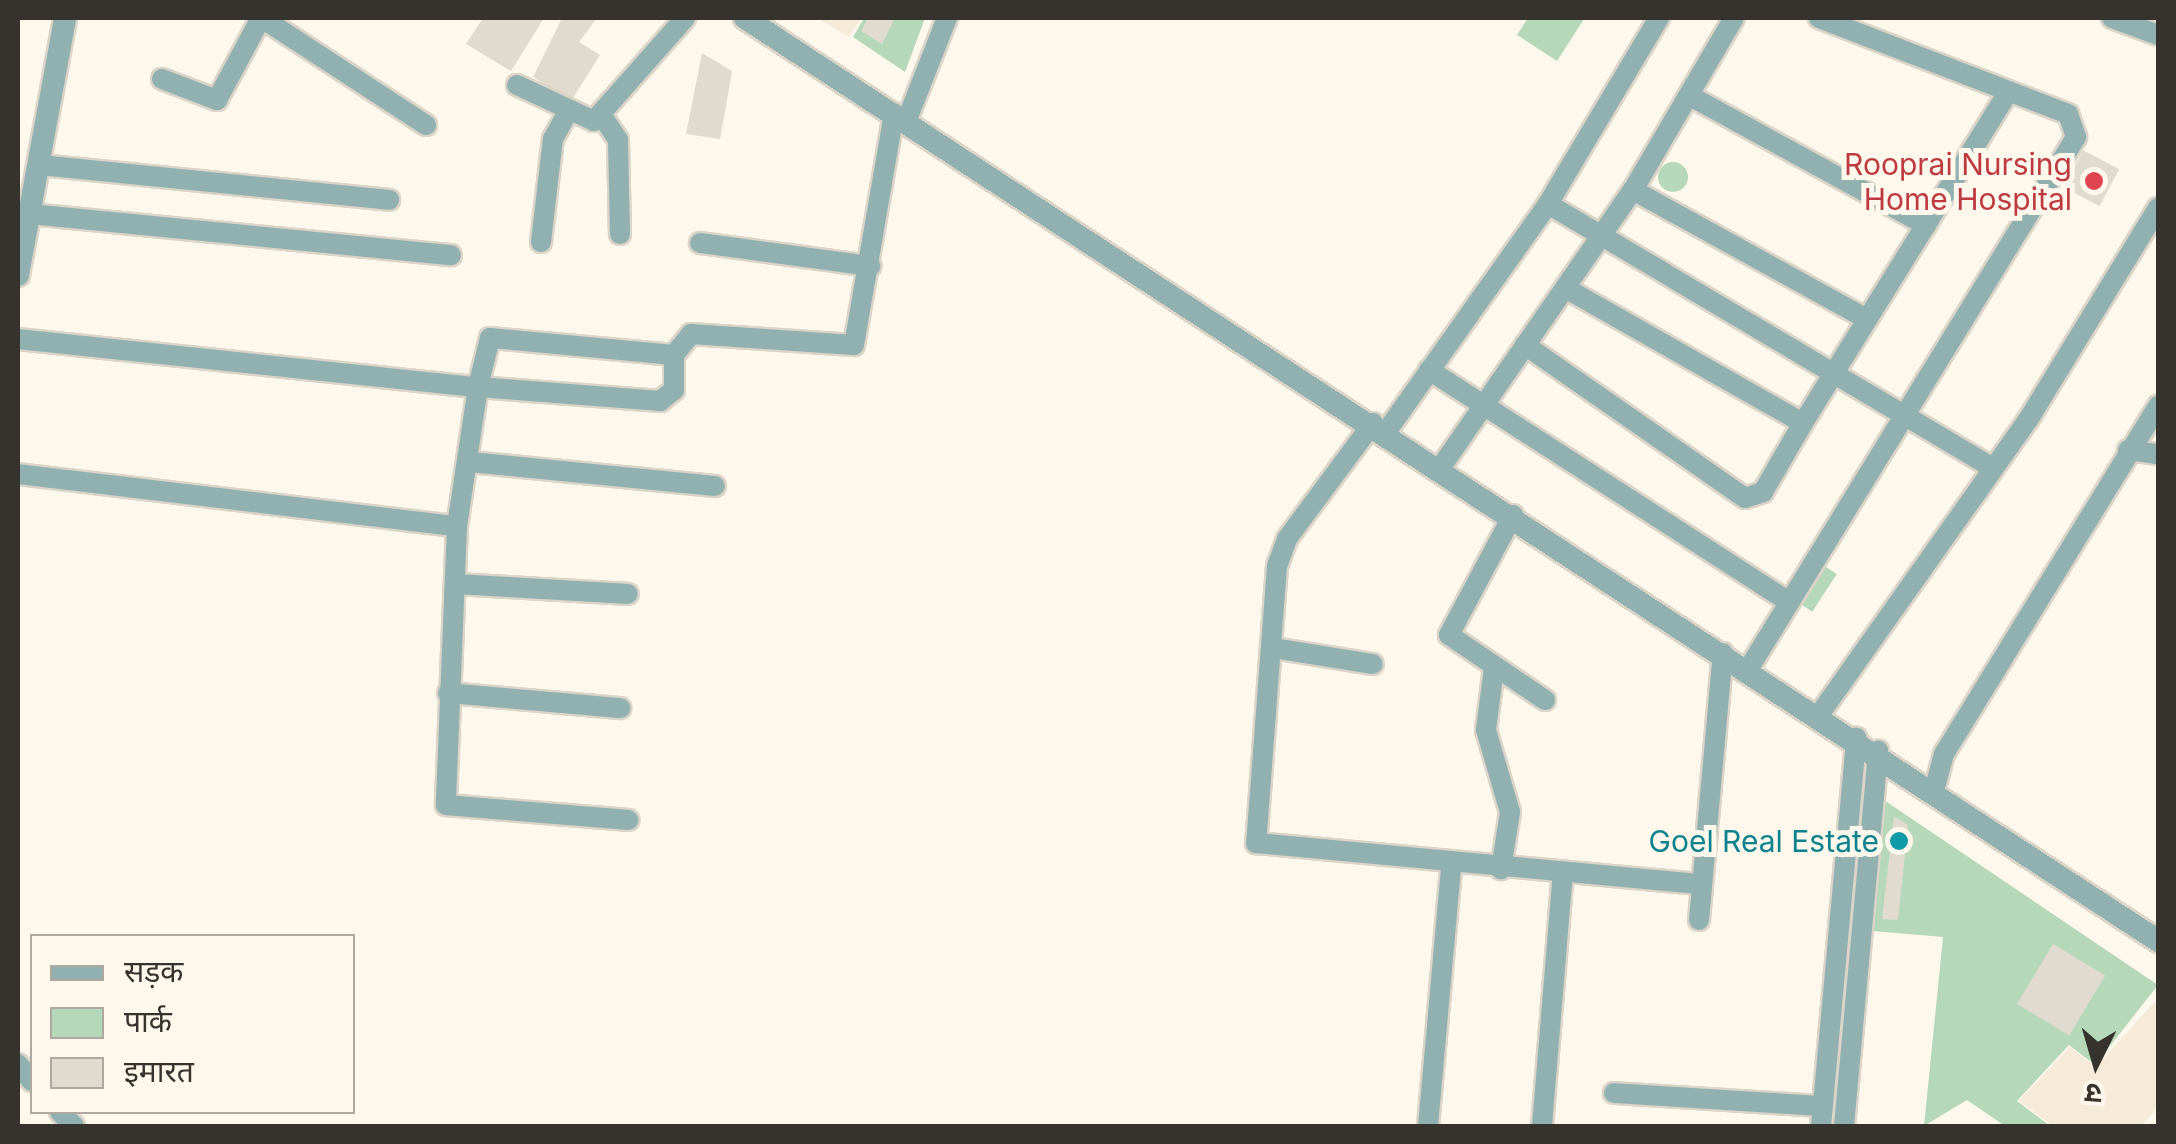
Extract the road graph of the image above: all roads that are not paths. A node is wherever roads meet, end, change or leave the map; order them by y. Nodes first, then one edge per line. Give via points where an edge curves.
1 (65, 18) edge
2 (262, 18) edge
3 (685, 18) edge
4 (745, 18) edge
5 (946, 18) edge
6 (1659, 18) edge
7 (1734, 18) edge
8 (1819, 18) edge
9 (2112, 18) edge
10 (2158, 35) edge
11 (162, 79) dead end
12 (517, 85) dead end
13 (2007, 94) junction
14 (1692, 97) junction
15 (566, 116) junction
16 (602, 116) junction
17 (900, 118) junction
18 (426, 125) dead end
19 (40, 166) junction
20 (1633, 190) junction
21 (389, 200) dead end
22 (1548, 204) junction
23 (2158, 208) edge
24 (30, 214) junction
25 (1926, 225) junction
26 (1602, 233) junction
27 (620, 234) dead end
28 (541, 242) dead end
29 (700, 244) dead end
30 (451, 255) dead end
31 (870, 266) junction
32 (18, 275) edge
33 (1567, 289) junction
34 (1867, 319) junction
35 (18, 339) edge
36 (1525, 345) junction
37 (674, 355) junction
38 (1429, 370) junction
39 (1835, 374) junction
40 (478, 386) junction
41 (1482, 404) junction
42 (2158, 406) edge
43 (1908, 415) junction
44 (1803, 423) junction
45 (1379, 428) junction
46 (2128, 450) junction
47 (2158, 454) edge
48 (470, 462) junction
49 (1440, 467) junction
50 (1993, 468) junction
51 (18, 474) edge
52 (715, 486) dead end
53 (1514, 515) junction
54 (457, 526) junction
55 (457, 584) junction
56 (628, 594) dead end
57 (1789, 602) junction
58 (1273, 648) junction
59 (1723, 653) junction
60 (1373, 664) dead end
61 (1494, 668) junction
62 (1748, 668) junction
63 (448, 693) junction
64 (1545, 700) dead end
65 (620, 708) dead end
66 (1819, 715) junction
67 (1856, 738) junction
68 (1878, 751) junction
69 (1934, 790) junction
70 (628, 820) dead end
71 (1450, 866) junction
72 (1501, 869) junction
73 (1563, 872) junction
74 (1702, 884) junction
75 (1699, 920) dead end
76 (2158, 941) edge
77 (1614, 1093) dead end
78 (1822, 1116) edge
79 (1428, 1126) edge
80 (1542, 1126) edge
81 (1844, 1126) edge

1 - 19 street
2 - 11 street via 217,100
2 - 18 street
3 - 16 street
4 - 17 street
5 - 17 street
6 - 22 street
7 - 14 street
8 - 13 street
9 - 10 street
12 - 15 street
13 - 25 street
13 - 43 street via 2068,114 2076,137
14 - 20 street
14 - 25 street
15 - 16 street
15 - 28 street via 553,139
16 - 27 street via 618,140
17 - 31 street
17 - 45 street
19 - 21 street
19 - 24 street
20 - 26 street
20 - 34 street
22 - 26 street
22 - 38 street
23 - 50 street
24 - 30 street
24 - 32 street
25 - 34 street
26 - 33 street
26 - 39 street
29 - 31 street
31 - 37 street via 854,345 691,334
33 - 36 street
33 - 44 street
34 - 39 street
35 - 40 street
36 - 41 street
36 - 44 street via 1745,498 1764,492
37 - 40 street via 499,335 485,348
37 - 40 street via 674,390 660,401
38 - 41 street
38 - 45 street
39 - 43 street
39 - 44 street
40 - 48 street
41 - 49 street
41 - 57 street
42 - 46 street
43 - 50 street
43 - 57 street
45 - 49 street
45 - 58 street via 1286,539
46 - 47 street
46 - 69 street via 1944,754
48 - 52 street
48 - 54 street
49 - 53 street
50 - 66 street
51 - 54 street
53 - 59 street
53 - 61 street via 1450,626 1453,642
54 - 55 street
55 - 56 street
55 - 63 street
57 - 62 street
58 - 60 street
58 - 71 street via 1256,843
59 - 62 street
59 - 74 street
61 - 64 street
61 - 72 street via 1486,730 1510,812
62 - 66 street
63 - 65 street
63 - 70 street via 446,806
66 - 67 street
67 - 68 street
67 - 78 street
68 - 69 street
68 - 81 street
69 - 76 street
71 - 72 street
71 - 79 street
72 - 73 street
73 - 74 street
73 - 80 street
74 - 75 street
77 - 78 street

